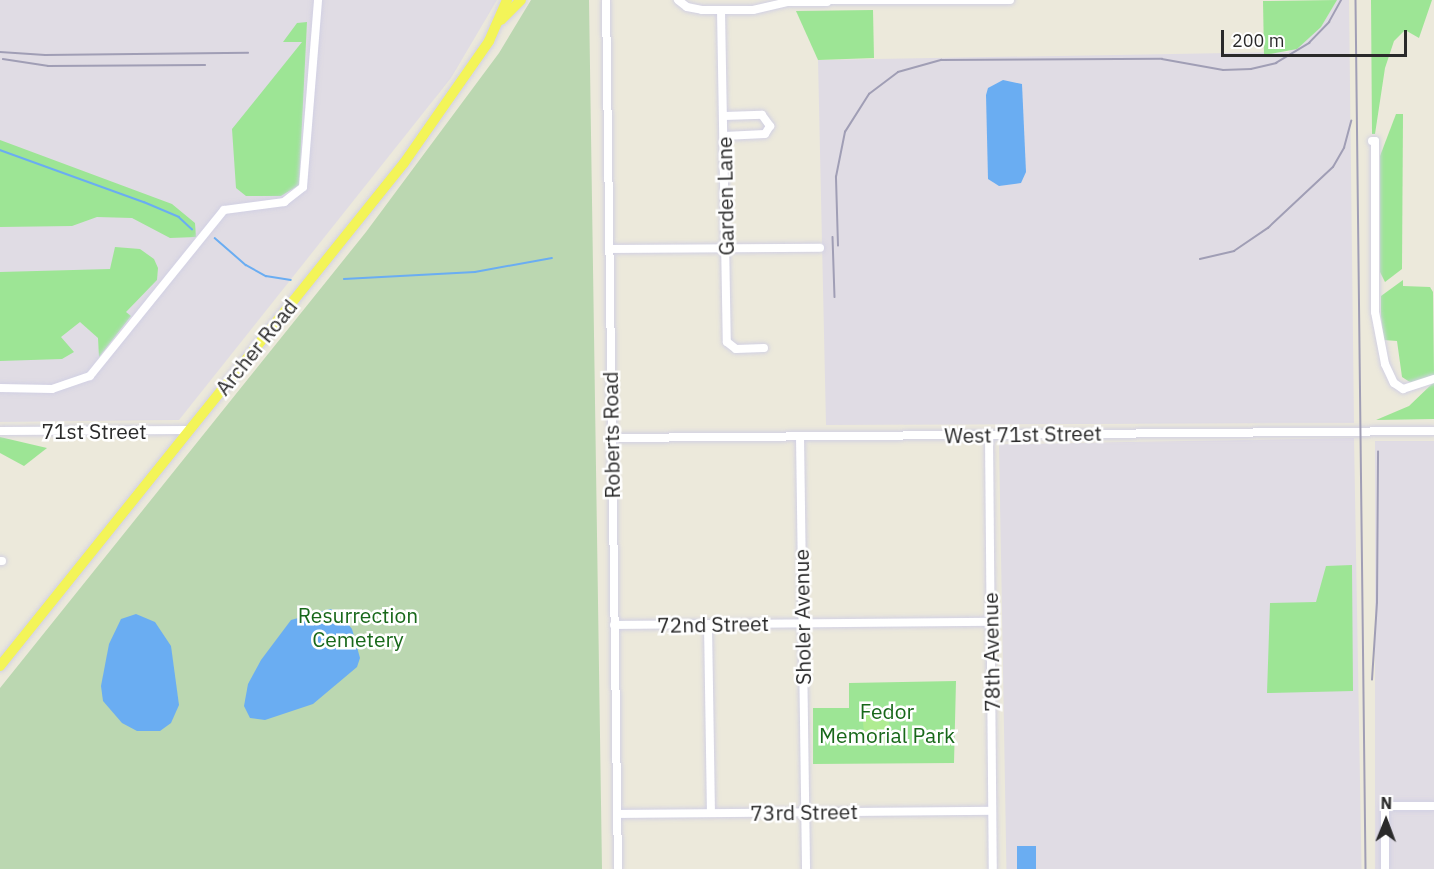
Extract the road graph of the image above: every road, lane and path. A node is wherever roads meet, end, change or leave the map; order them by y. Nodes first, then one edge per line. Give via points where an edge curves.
1 (318, 0) edge
2 (507, 0) edge
3 (521, 0) edge
4 (606, 0) edge
5 (678, 0) edge
6 (1010, 0) edge
7 (826, 1) edge
8 (929, 1) edge
9 (721, 10) junction
10 (501, 20) junction
11 (724, 116) junction
12 (724, 136) junction
13 (1372, 141) dead end
14 (820, 248) dead end
15 (609, 249) junction
16 (726, 249) junction
17 (764, 348) dead end
18 (1434, 379) edge
19 (0, 388) edge
20 (188, 430) junction
21 (0, 431) edge
22 (1434, 431) edge
23 (989, 435) junction
24 (800, 436) junction
25 (611, 438) junction
26 (991, 622) junction
27 (708, 624) junction
28 (802, 624) junction
29 (614, 626) junction
30 (1, 662) edge
31 (1434, 806) edge
32 (992, 811) junction
33 (805, 812) junction
34 (711, 813) junction
35 (617, 814) junction
36 (618, 869) edge
37 (806, 869) edge
38 (993, 869) edge
39 (1385, 869) edge

1 - 19 street via 303,187 284,202 224,210 90,376 52,389
2 - 10 main road, Archer Road
3 - 10 main road, Archer Road
4 - 15 street, Roberts Road
5 - 9 street via 694,9
6 - 8 street
7 - 8 street
7 - 9 street
9 - 11 street, Garden Lane
10 - 20 main road, Archer Road via 404,163
11 - 12 street, Garden Lane
11 - 12 street via 762,115 770,126 765,134
12 - 16 street, Garden Lane
13 - 18 street via 1375,312 1385,364 1394,383 1403,388
14 - 16 street
15 - 16 street
15 - 25 street, Roberts Road
16 - 17 street, Garden Lane via 727,342 736,349
20 - 21 street, 71st Street
20 - 30 main road, Archer Road
22 - 23 street, West 71st Street
23 - 24 street, West 71st Street
23 - 26 street, 78th Avenue
24 - 25 street, West 71st Street
24 - 28 street, Sholer Avenue
25 - 29 street, Roberts Road
26 - 28 street, 72nd Street
26 - 32 street, 78th Avenue
27 - 28 street, 72nd Street
27 - 29 street, 72nd Street
27 - 34 street
28 - 33 street, Sholer Avenue
29 - 35 street, Roberts Road
31 - 39 street via 1385,806
32 - 33 street, 73rd Street
32 - 38 street, 78th Avenue
33 - 34 street, 73rd Street
33 - 37 street, Sholer Avenue
34 - 35 street, 73rd Street
35 - 36 street, Roberts Road

